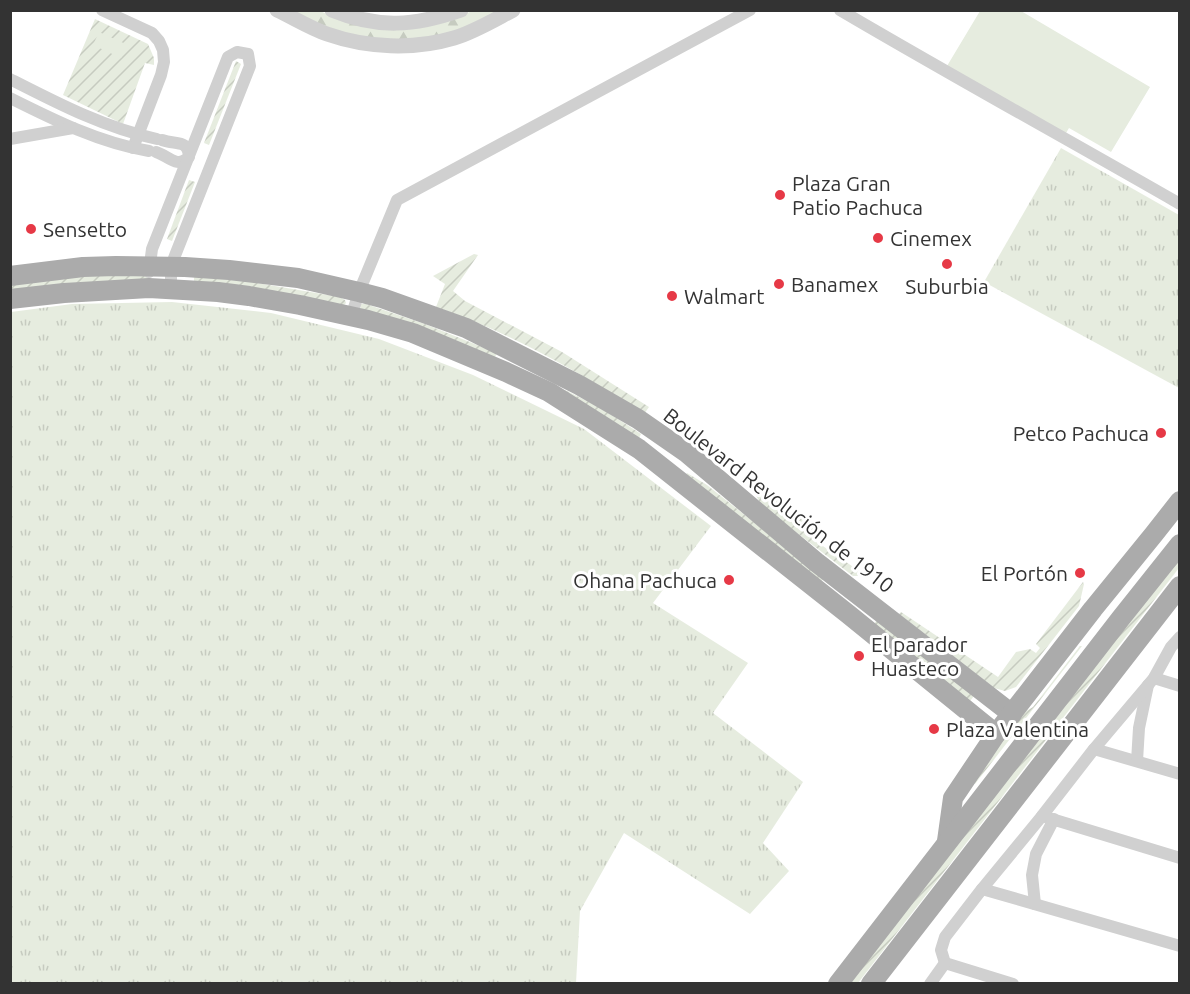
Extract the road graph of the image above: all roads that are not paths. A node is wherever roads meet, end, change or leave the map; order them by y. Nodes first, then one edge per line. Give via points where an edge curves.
1 (102, 10) edge
2 (277, 10) edge
3 (332, 10) edge
4 (461, 10) edge
5 (513, 10) edge
6 (750, 10) edge
7 (840, 10) edge
8 (10, 79) edge
9 (10, 98) edge
10 (80, 113) junction
11 (73, 129) junction
12 (138, 135) junction
13 (10, 139) edge
14 (133, 148) junction
15 (189, 157) junction
16 (209, 166) junction
17 (1179, 204) edge
18 (148, 267) junction
19 (171, 267) junction
20 (10, 276) edge
21 (149, 288) junction
22 (171, 288) junction
23 (359, 292) junction
24 (10, 300) edge
25 (351, 317) junction
26 (532, 361) junction
27 (522, 380) junction
28 (1179, 501) edge
29 (1179, 544) edge
30 (1179, 586) edge
31 (1120, 618) junction
32 (1179, 637) edge
33 (1151, 681) junction
34 (1179, 686) edge
35 (1012, 714) junction
36 (996, 734) junction
37 (1094, 749) junction
38 (1137, 761) junction
39 (1179, 774) edge
40 (1048, 818) junction
41 (947, 843) junction
42 (1179, 858) edge
43 (982, 889) junction
44 (1035, 904) junction
45 (1179, 946) edge
46 (945, 963) junction
47 (838, 984) edge
48 (870, 984) edge
49 (930, 984) edge
50 (1013, 984) edge

1 - 12 street via 152,33 163,50 164,62
2 - 5 street via 327,34 358,42 402,46 456,37
3 - 4 street via 391,24 438,18
6 - 23 street via 397,200
7 - 17 street
8 - 10 street
9 - 11 street
10 - 11 street
10 - 12 street
11 - 13 street
11 - 14 street
12 - 14 street
12 - 15 street via 186,145
14 - 15 street via 180,163
15 - 16 street
15 - 16 street via 228,57 237,52 248,54 250,66
15 - 18 street
16 - 19 street
18 - 19 main road, Boulevard Revolución de 1910
18 - 20 main road, Boulevard Revolución de 1910 via 83,267
18 - 21 street
19 - 22 street
19 - 23 main road, Boulevard Revolución de 1910 via 298,278
21 - 22 main road
21 - 24 main road
22 - 25 main road via 300,304
23 - 25 street
23 - 26 main road, Boulevard Revolución de 1910 via 466,328
25 - 27 main road via 413,333
26 - 27 main road
26 - 35 main road, Boulevard Revolución de 1910 via 638,419 687,453 816,562
27 - 36 main road via 549,392 639,449
28 - 35 main road
29 - 31 main road
30 - 48 main road
31 - 35 main road via 1091,629 1026,710
31 - 41 main road
32 - 33 street
33 - 34 street
33 - 37 street
33 - 38 street via 1139,728
35 - 36 main road
36 - 41 main road via 953,798
37 - 38 street
37 - 40 street
38 - 39 street
40 - 42 street
40 - 43 street
40 - 44 street via 1032,875
41 - 47 main road
43 - 44 street
43 - 46 street via 945,938 941,950
44 - 45 street
46 - 49 street
46 - 50 street

